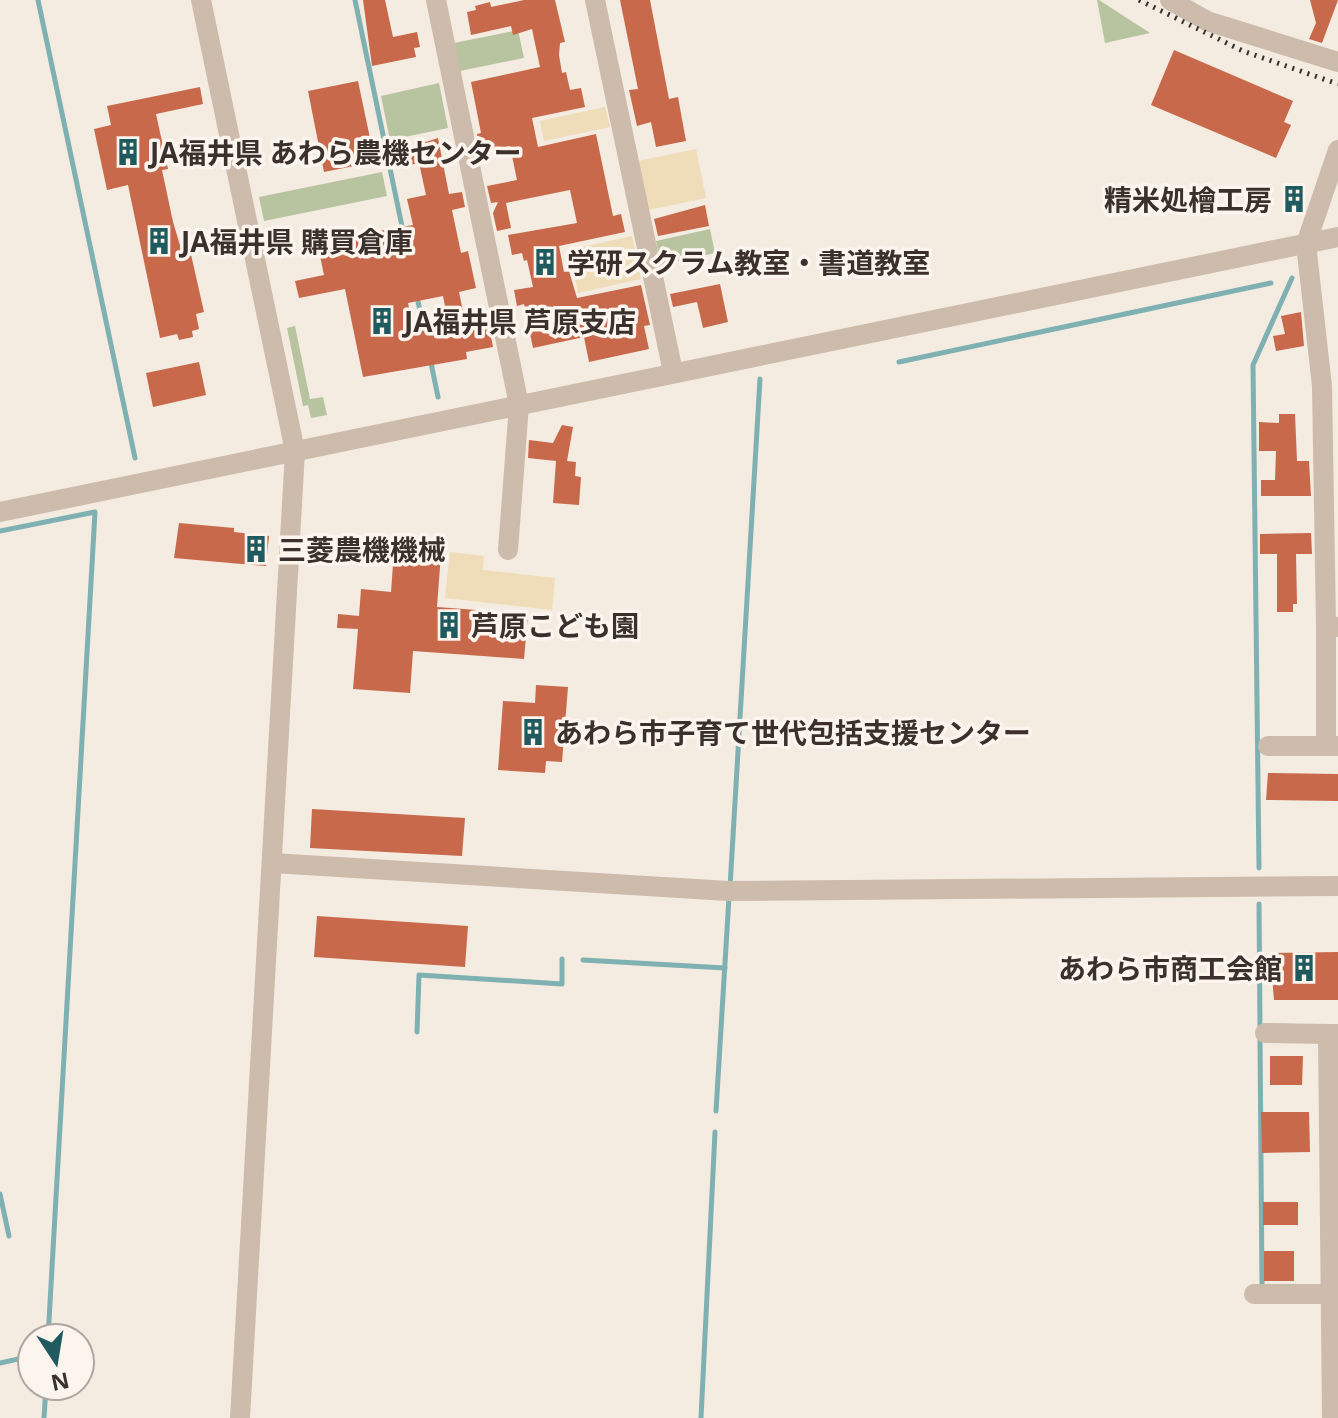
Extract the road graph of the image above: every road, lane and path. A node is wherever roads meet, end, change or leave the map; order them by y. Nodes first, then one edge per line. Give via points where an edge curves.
1 (201, 0) edge
2 (436, 0) edge
3 (595, 0) edge
4 (1170, 0) edge
5 (1338, 62) edge
6 (1338, 150) edge
7 (1338, 237) edge
8 (1306, 244) junction
9 (673, 372) junction
10 (1330, 385) edge
11 (519, 405) junction
12 (295, 451) junction
13 (0, 512) edge
14 (508, 550) dead end
15 (1332, 626) edge
16 (1268, 746) dead end
17 (1332, 746) edge
18 (273, 863) junction
19 (1338, 886) edge
20 (1265, 1033) dead end
21 (1333, 1034) edge
22 (1254, 1294) dead end
23 (1335, 1294) edge
24 (240, 1418) edge
25 (1332, 1418) edge

1 - 12 street
2 - 11 street
3 - 9 street
4 - 5 street via 1207,21
6 - 8 street
7 - 8 street
8 - 9 street
8 - 10 street
9 - 11 street
10 - 15 street
11 - 12 street
11 - 14 street
12 - 13 street
12 - 18 street
15 - 17 street
16 - 17 street
18 - 19 street via 728,891
18 - 24 street
20 - 21 street
21 - 23 street
22 - 23 street
23 - 25 street

